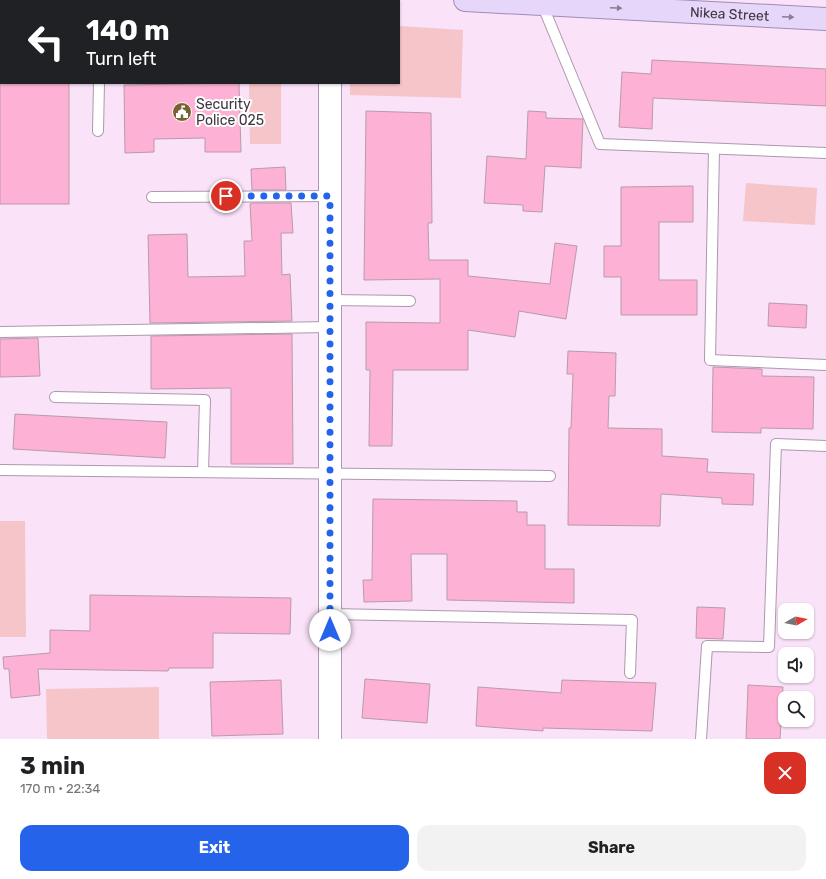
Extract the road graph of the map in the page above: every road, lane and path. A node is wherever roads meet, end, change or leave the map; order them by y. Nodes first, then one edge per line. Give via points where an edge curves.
1 (465, 0) edge
2 (542, 4) junction
3 (826, 20) edge
4 (98, 84) edge
5 (330, 84) edge
6 (98, 131) dead end
7 (714, 149) junction
8 (826, 153) edge
9 (330, 196) junction
10 (152, 197) dead end
11 (330, 300) junction
12 (410, 301) dead end
13 (330, 327) junction
14 (0, 332) edge
15 (826, 365) edge
16 (55, 397) dead end
17 (826, 446) edge
18 (0, 470) edge
19 (203, 472) junction
20 (330, 473) junction
21 (550, 476) dead end
22 (330, 614) junction
23 (630, 672) dead end
24 (330, 739) edge
25 (700, 739) edge

1 - 2 main road, Nikea Street
2 -> 3 main road, Nikea Street
2 - 7 lane via 600,144
4 - 6 lane
5 - 9 street
7 - 8 lane
7 - 15 lane via 710,360
9 - 10 lane
9 - 11 street
11 - 12 lane
11 - 13 street
13 - 14 lane
13 - 20 street
16 - 19 lane via 205,400
17 - 25 lane via 776,444 769,647 707,646
18 - 19 lane
19 - 20 lane
20 - 21 lane
20 - 22 street
22 - 23 lane via 632,620
22 - 24 street

